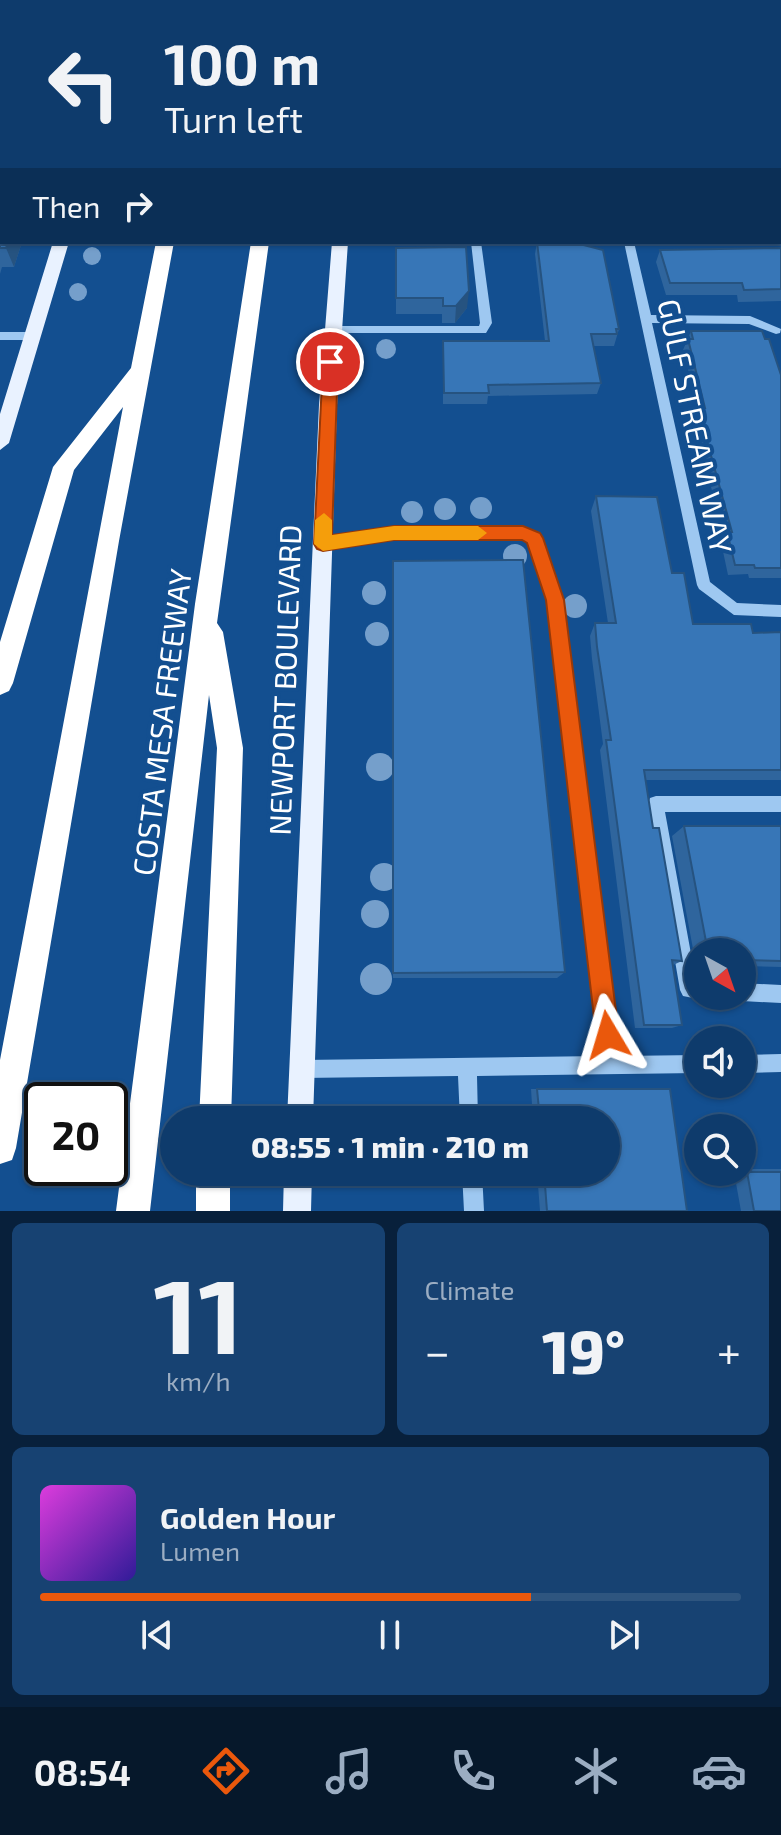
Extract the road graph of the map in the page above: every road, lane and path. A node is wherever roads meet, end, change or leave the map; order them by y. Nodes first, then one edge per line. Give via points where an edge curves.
1 (60, 244) edge
2 (165, 244) edge
3 (260, 244) edge
4 (340, 244) edge
5 (476, 244) edge
6 (629, 244) edge
7 (647, 319) junction
8 (333, 330) junction
9 (776, 330) dead end
10 (31, 336) junction
11 (3, 338) edge
12 (143, 367) junction
13 (0, 443) edge
14 (323, 544) junction
15 (207, 604) junction
16 (781, 611) edge
17 (0, 683) edge
18 (781, 804) edge
19 (684, 962) edge
20 (756, 993) edge
21 (781, 994) edge
22 (781, 1063) edge
23 (684, 1064) edge
24 (756, 1064) edge
25 (611, 1065) junction
26 (467, 1067) junction
27 (302, 1069) junction
28 (216, 1106) edge
29 (301, 1106) edge
30 (468, 1106) edge
31 (0, 1148) edge
32 (213, 1186) edge
33 (298, 1186) edge
34 (473, 1186) edge
35 (133, 1211) edge
36 (213, 1211) edge
37 (297, 1211) edge
38 (474, 1211) edge

1 - 10 main road
2 - 12 highway
3 - 15 highway, COSTA MESA FREEWAY
4 - 8 main road, NEWPORT BOULEVARD
5 - 8 street via 486,323 482,330
6 - 7 street, GULF STREAM WAY
7 - 9 street via 750,320
7 - 16 street, GULF STREAM WAY via 704,585 734,609
8 - 14 main road, NEWPORT BOULEVARD
10 - 11 street
10 - 13 main road
12 - 17 highway via 64,467
12 - 31 highway
14 - 25 street via 403,533 523,533 534,538 555,600
14 - 27 main road, NEWPORT BOULEVARD
15 - 28 highway via 230,748
15 - 35 highway, COSTA MESA FREEWAY
18 - 19 street via 656,804
20 - 21 street
22 - 24 street
23 - 25 street
25 - 26 street
26 - 27 street
26 - 30 street
27 - 29 main road, NEWPORT BOULEVARD
32 - 36 highway
33 - 37 main road
34 - 38 street

